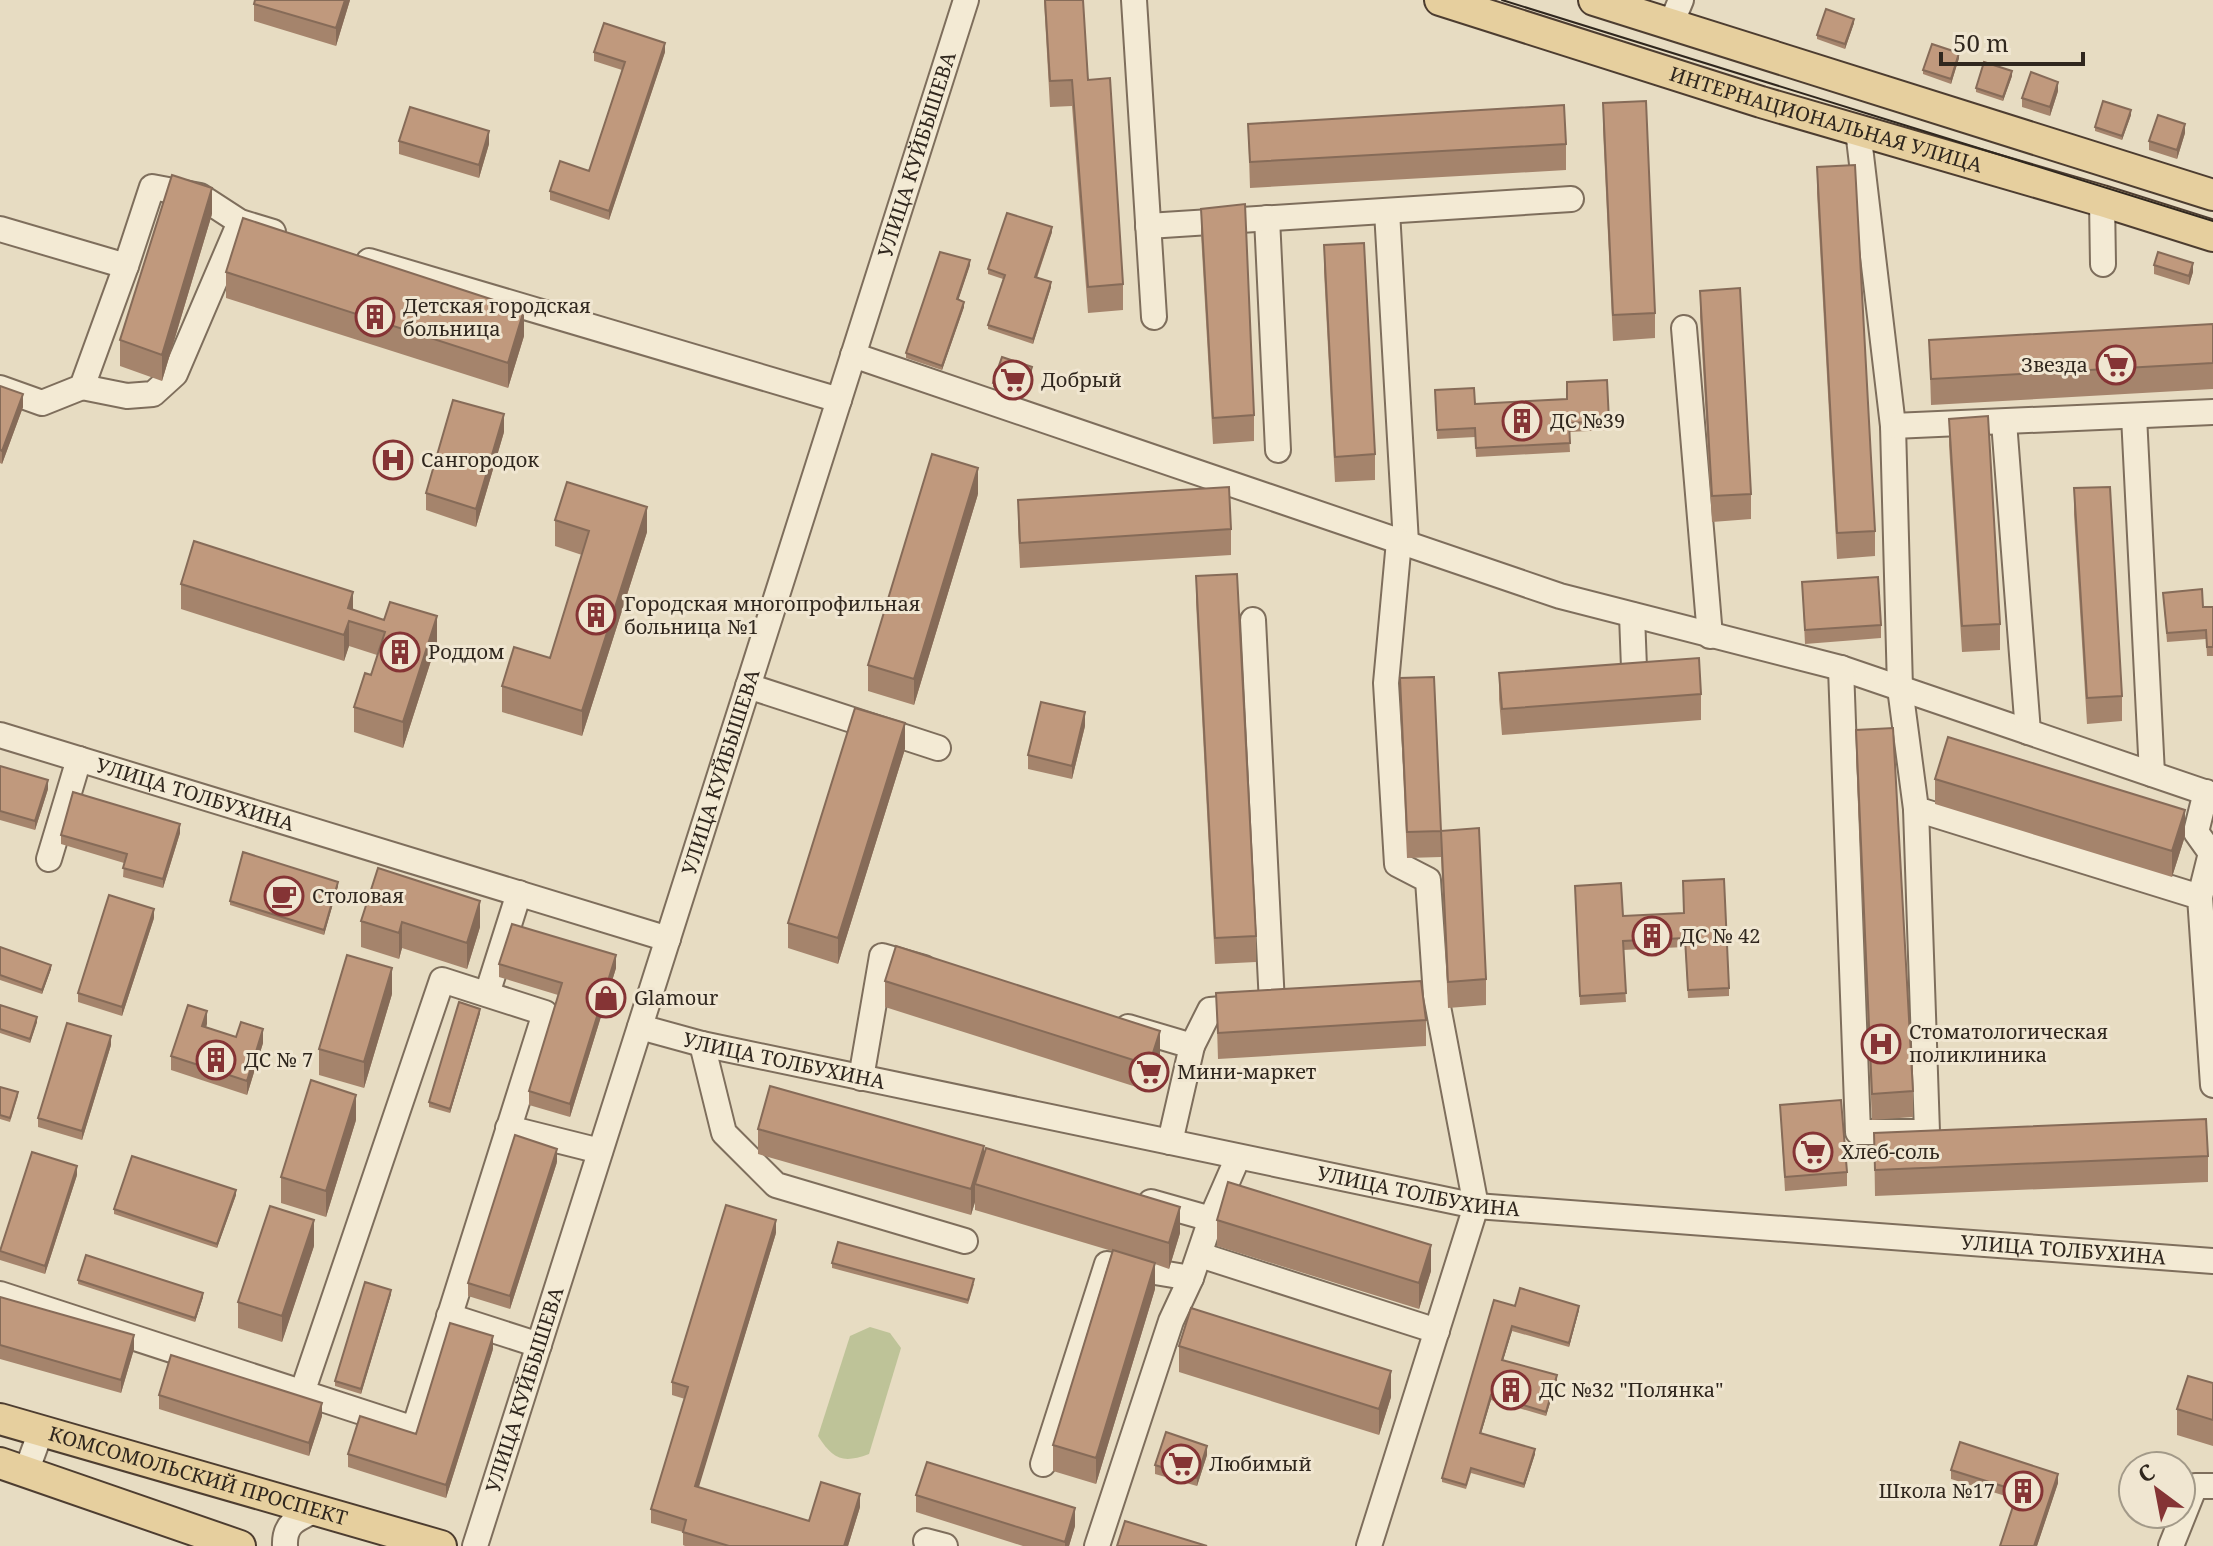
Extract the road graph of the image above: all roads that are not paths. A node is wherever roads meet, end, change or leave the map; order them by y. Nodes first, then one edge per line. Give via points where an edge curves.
1 (966, 0) edge
2 (1134, 0) edge
3 (1440, 0) edge
4 (1594, 0) edge
5 (1676, 12) edge
6 (1858, 130) junction
7 (2213, 195) edge
8 (1571, 199) dead end
9 (2102, 201) junction
10 (1387, 211) junction
11 (1267, 218) junction
12 (240, 222) junction
13 (1148, 226) junction
14 (0, 229) edge
15 (2213, 236) edge
16 (300, 240) edge
17 (345, 253) edge
18 (2103, 264) dead end
19 (126, 266) junction
20 (1154, 317) dead end
21 (1684, 328) dead end
22 (853, 355) junction
23 (82, 387) junction
24 (0, 388) edge
25 (839, 400) junction
26 (2213, 412) edge
27 (2134, 416) junction
28 (2004, 422) junction
29 (1893, 426) junction
30 (1278, 450) dead end
31 (1402, 542) junction
32 (1632, 615) junction
33 (1253, 620) dead end
34 (1710, 636) junction
35 (1634, 668) edge
36 (1841, 668) junction
37 (748, 686) junction
38 (1900, 688) junction
39 (2028, 732) junction
40 (0, 735) edge
41 (938, 748) dead end
42 (79, 759) junction
43 (2152, 774) junction
44 (2209, 794) edge
45 (1916, 809) junction
46 (49, 859) dead end
47 (519, 893) junction
48 (2200, 897) junction
49 (668, 939) junction
50 (941, 973) edge
51 (487, 994) junction
52 (1436, 996) junction
53 (1406, 998) edge
54 (1302, 1003) edge
55 (1272, 1004) junction
56 (1104, 1020) edge
57 (640, 1027) junction
58 (702, 1044) junction
59 (1192, 1046) junction
60 (861, 1078) junction
61 (2213, 1085) edge
62 (508, 1128) junction
63 (1170, 1142) junction
64 (600, 1151) junction
65 (1238, 1157) junction
66 (1135, 1197) edge
67 (1476, 1206) junction
68 (1211, 1219) junction
69 (965, 1241) dead end
70 (1200, 1255) junction
71 (2213, 1261) edge
72 (1191, 1278) junction
73 (0, 1294) edge
74 (449, 1316) junction
75 (1437, 1331) junction
76 (539, 1345) junction
77 (302, 1393) junction
78 (0, 1419) edge
79 (41, 1431) junction
80 (1043, 1464) dead end
81 (13, 1468) edge
82 (2213, 1486) edge
83 (314, 1511) junction
84 (240, 1546) edge
85 (285, 1546) edge
86 (441, 1546) edge
87 (475, 1546) edge
88 (1097, 1546) edge
89 (1369, 1546) edge
90 (2171, 1546) edge

1 - 22 street, УЛИЦА КУЙБЫШЕВА
2 - 13 street
3 - 6 main road, ИНТЕРНАЦИОНАЛЬНАЯ УЛИЦА
4 - 5 main road
5 - 7 main road
6 - 9 main road, ИНТЕРНАЦИОНАЛЬНАЯ УЛИЦА
6 - 29 street
8 - 10 street
9 - 15 main road, ИНТЕРНАЦИОНАЛЬНАЯ УЛИЦА
9 - 18 street
10 - 11 street
10 - 31 street
11 - 13 street
11 - 30 street
12 - 16 street
12 - 19 street via 200,196 152,187
12 - 23 street via 175,374 153,394 127,396
13 - 20 street
14 - 19 street
17 - 25 street
19 - 23 street
21 - 34 street
22 - 25 street, УЛИЦА КУЙБЫШЕВА
22 - 31 street
23 - 24 street via 42,403
25 - 37 street, УЛИЦА КУЙБЫШЕВА
26 - 27 street
27 - 28 street
27 - 43 street
28 - 29 street
28 - 39 street
29 - 38 street
31 - 32 street
31 - 52 street via 1386,683 1397,864 1428,880
32 - 34 street
32 - 35 street
33 - 55 street
34 - 36 street
36 - 38 street
36 - 45 street via 1858,1132 1935,1132
37 - 41 street
37 - 49 street, УЛИЦА КУЙБЫШЕВА
38 - 39 street
38 - 45 street
39 - 43 street
40 - 42 street, УЛИЦА ТОЛБУХИНА
42 - 46 street
42 - 47 street, УЛИЦА ТОЛБУХИНА
43 - 44 street
44 - 48 street via 2196,832 2211,853
45 - 48 street
47 - 49 street, УЛИЦА ТОЛБУХИНА
47 - 51 street
48 - 61 street
49 - 57 street, УЛИЦА КУЙБЫШЕВА
50 - 60 street via 882,956
51 - 62 street via 545,1013
51 - 77 street via 442,980
52 - 53 street
52 - 67 street
54 - 55 street
55 - 59 street via 1210,1010
56 - 59 street
57 - 58 street, УЛИЦА ТОЛБУХИНА
57 - 64 street, УЛИЦА КУЙБЫШЕВА
58 - 60 street, УЛИЦА ТОЛБУХИНА
58 - 69 street via 724,1133 776,1185
59 - 63 street
60 - 63 street, УЛИЦА ТОЛБУХИНА
62 - 64 street
62 - 74 street
63 - 65 street, УЛИЦА ТОЛБУХИНА
64 - 76 street, УЛИЦА КУЙБЫШЕВА
65 - 67 street, УЛИЦА ТОЛБУХИНА
65 - 68 street
66 - 68 street
67 - 71 street, УЛИЦА ТОЛБУХИНА
67 - 75 street
68 - 70 street
70 - 72 street
70 - 75 street
72 - 80 street via 1107,1264
72 - 88 street
73 - 77 street
74 - 76 street
74 - 77 street via 414,1429
75 - 89 street via 1408,1396
76 - 87 street, УЛИЦА КУЙБЫШЕВА
78 - 79 main road, КОМСОМОЛЬСКИЙ ПРОСПЕКТ
79 - 81 street
79 - 83 main road, КОМСОМОЛЬСКИЙ ПРОСПЕКТ
81 - 84 main road
82 - 90 street via 2195,1486
83 - 85 street via 290,1524
83 - 86 main road, КОМСОМОЛЬСКИЙ ПРОСПЕКТ

